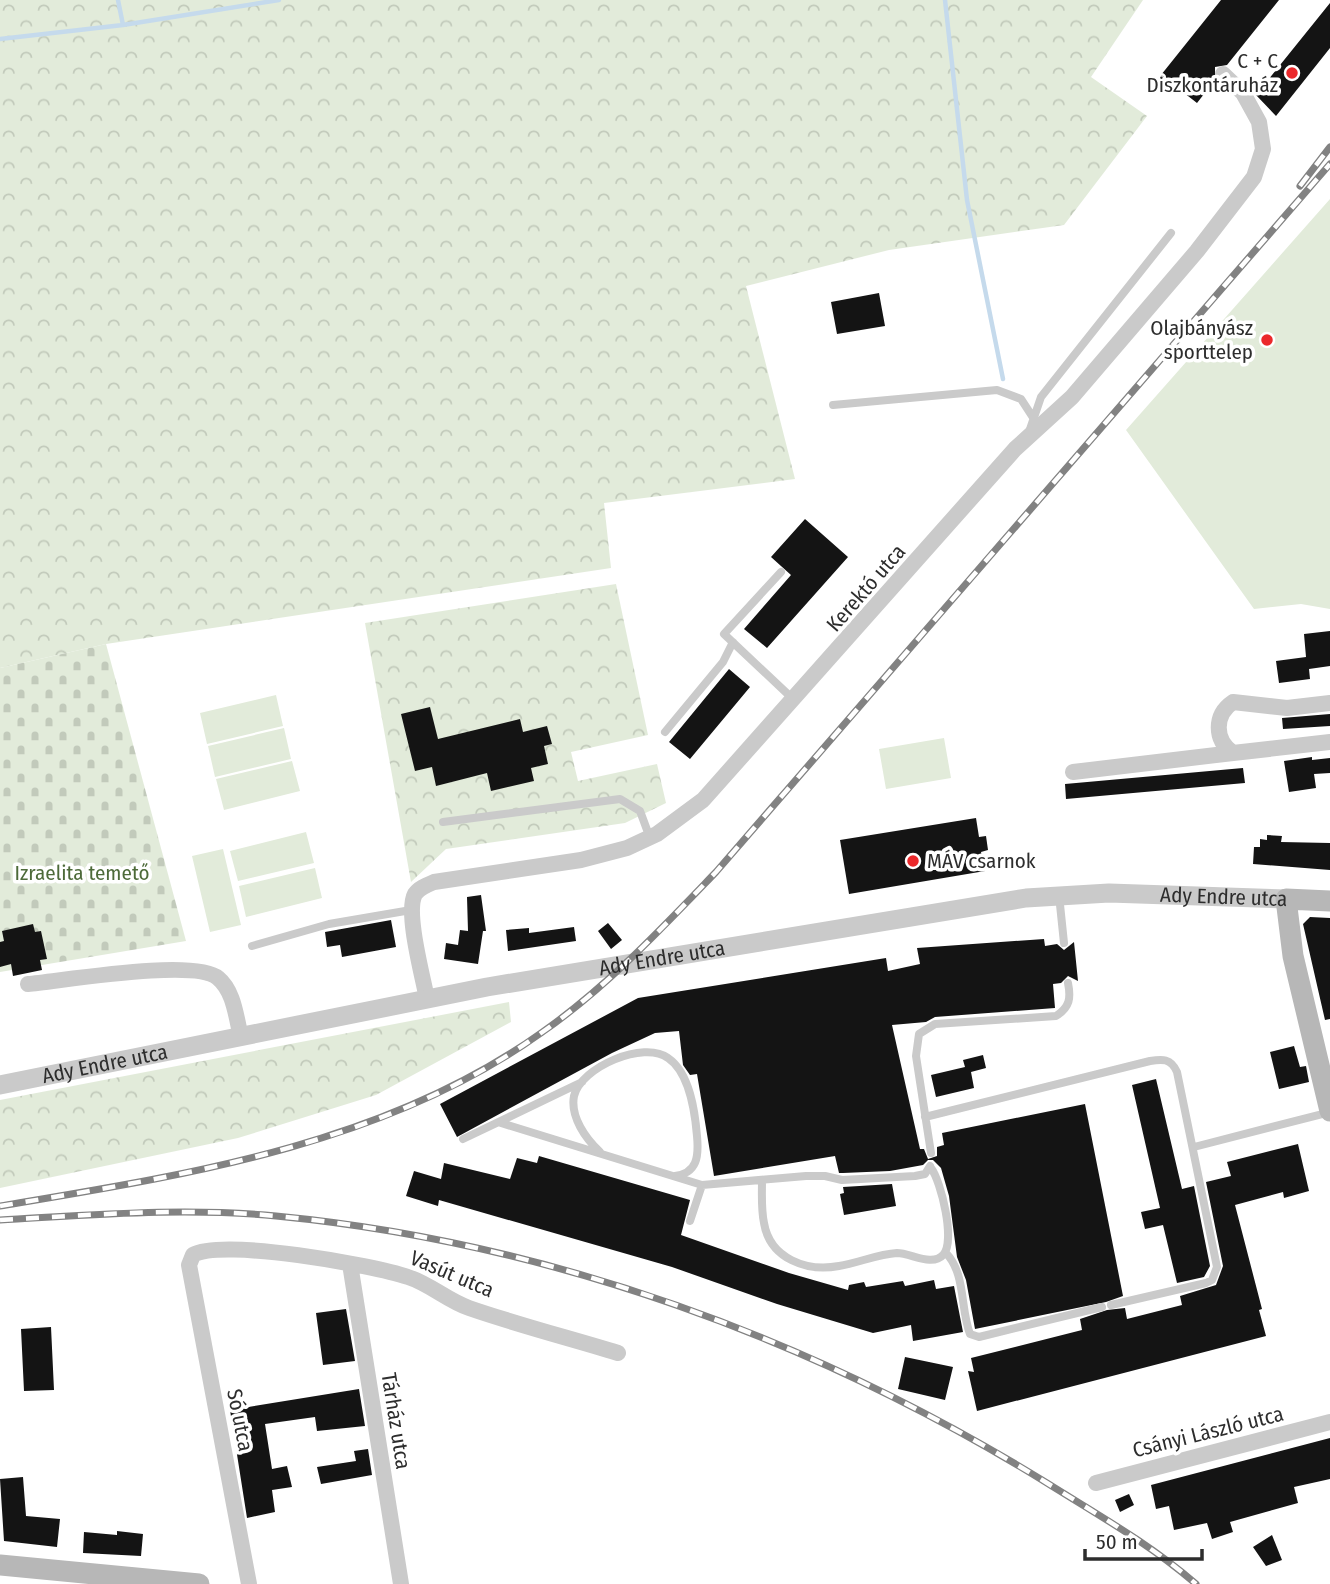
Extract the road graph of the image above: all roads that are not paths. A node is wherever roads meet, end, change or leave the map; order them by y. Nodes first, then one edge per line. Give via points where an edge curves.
1 (1223, 74) dead end
2 (1171, 233) dead end
3 (833, 405) dead end
4 (1031, 427) junction
5 (781, 572) dead end
6 (733, 642) junction
7 (795, 701) junction
8 (1330, 703) edge
9 (665, 732) dead end
10 (1330, 742) edge
11 (1233, 753) junction
12 (1073, 772) dead end
13 (443, 822) dead end
14 (650, 838) junction
15 (1059, 895) junction
16 (1286, 900) junction
17 (1330, 901) edge
18 (411, 910) junction
19 (1064, 943) dead end
20 (252, 946) dead end
21 (1068, 983) dead end
22 (28, 984) dead end
23 (427, 999) junction
24 (241, 1037) junction
25 (582, 1082) junction
26 (0, 1085) edge
27 (1330, 1112) edge
28 (925, 1117) junction
29 (501, 1123) junction
30 (464, 1139) dead end
31 (1194, 1147) junction
32 (931, 1153) dead end
33 (603, 1155) junction
34 (672, 1176) junction
35 (762, 1180) junction
36 (702, 1185) junction
37 (690, 1221) dead end
38 (946, 1253) junction
39 (350, 1264) junction
40 (189, 1265) joint
41 (618, 1353) dead end
42 (1330, 1422) edge
43 (1096, 1483) dead end
44 (0, 1565) edge
45 (199, 1584) edge
46 (249, 1584) edge
47 (401, 1584) edge

1 - 4 street, Kerektó utca via 1243,93 1259,122 1263,149 1254,177 1072,397
2 - 4 lane via 1041,397
3 - 4 lane via 997,390 1021,399
4 - 7 street, Kerektó utca
5 - 6 lane via 724,634
6 - 7 lane
6 - 9 lane via 723,662
7 - 14 street, Kerektó utca via 703,800
8 - 11 street via 1287,708 1233,702 1219,723 1221,740
10 - 11 street
11 - 12 street
13 - 14 lane via 620,799 640,811
14 - 18 street, Kerektó utca via 600,857 434,882 415,895
15 - 16 street, Ady Endre utca
15 - 19 lane
15 - 23 street, Ady Endre utca via 885,919
16 - 17 main road, Ady Endre utca
16 - 27 main road via 1293,956
18 - 20 lane
18 - 23 street
21 - 28 lane via 1070,1000 1056,1016 934,1024 919,1034 916,1056
22 - 24 street via 178,969 204,971 219,978 229,992
23 - 24 street, Ady Endre utca
24 - 26 street, Ady Endre utca
25 - 29 lane
25 - 33 lane via 575,1096 575,1114 583,1132
25 - 34 lane via 600,1068 642,1051 655,1051 670,1059 689,1091 697,1160 686,1174
27 - 31 lane
28 - 31 lane via 1166,1060 1177,1072
28 - 32 lane
29 - 30 lane
29 - 33 lane
31 - 38 lane via 1217,1267 1206,1283 979,1337 970,1334 957,1268
33 - 34 lane
34 - 36 lane
35 - 36 lane
35 - 38 lane via 764,1224 772,1244 785,1258 804,1266 836,1267 895,1253 925,1259
35 - 38 lane via 915,1176 930,1167 942,1192
36 - 37 lane
39 - 40 street, Vasút utca via 212,1249 193,1255
39 - 41 street, Vasút utca via 411,1277 468,1308
39 - 47 street, Tárház utca
40 - 46 street, Só utca
42 - 43 street, Csányi László utca
44 - 45 main road

